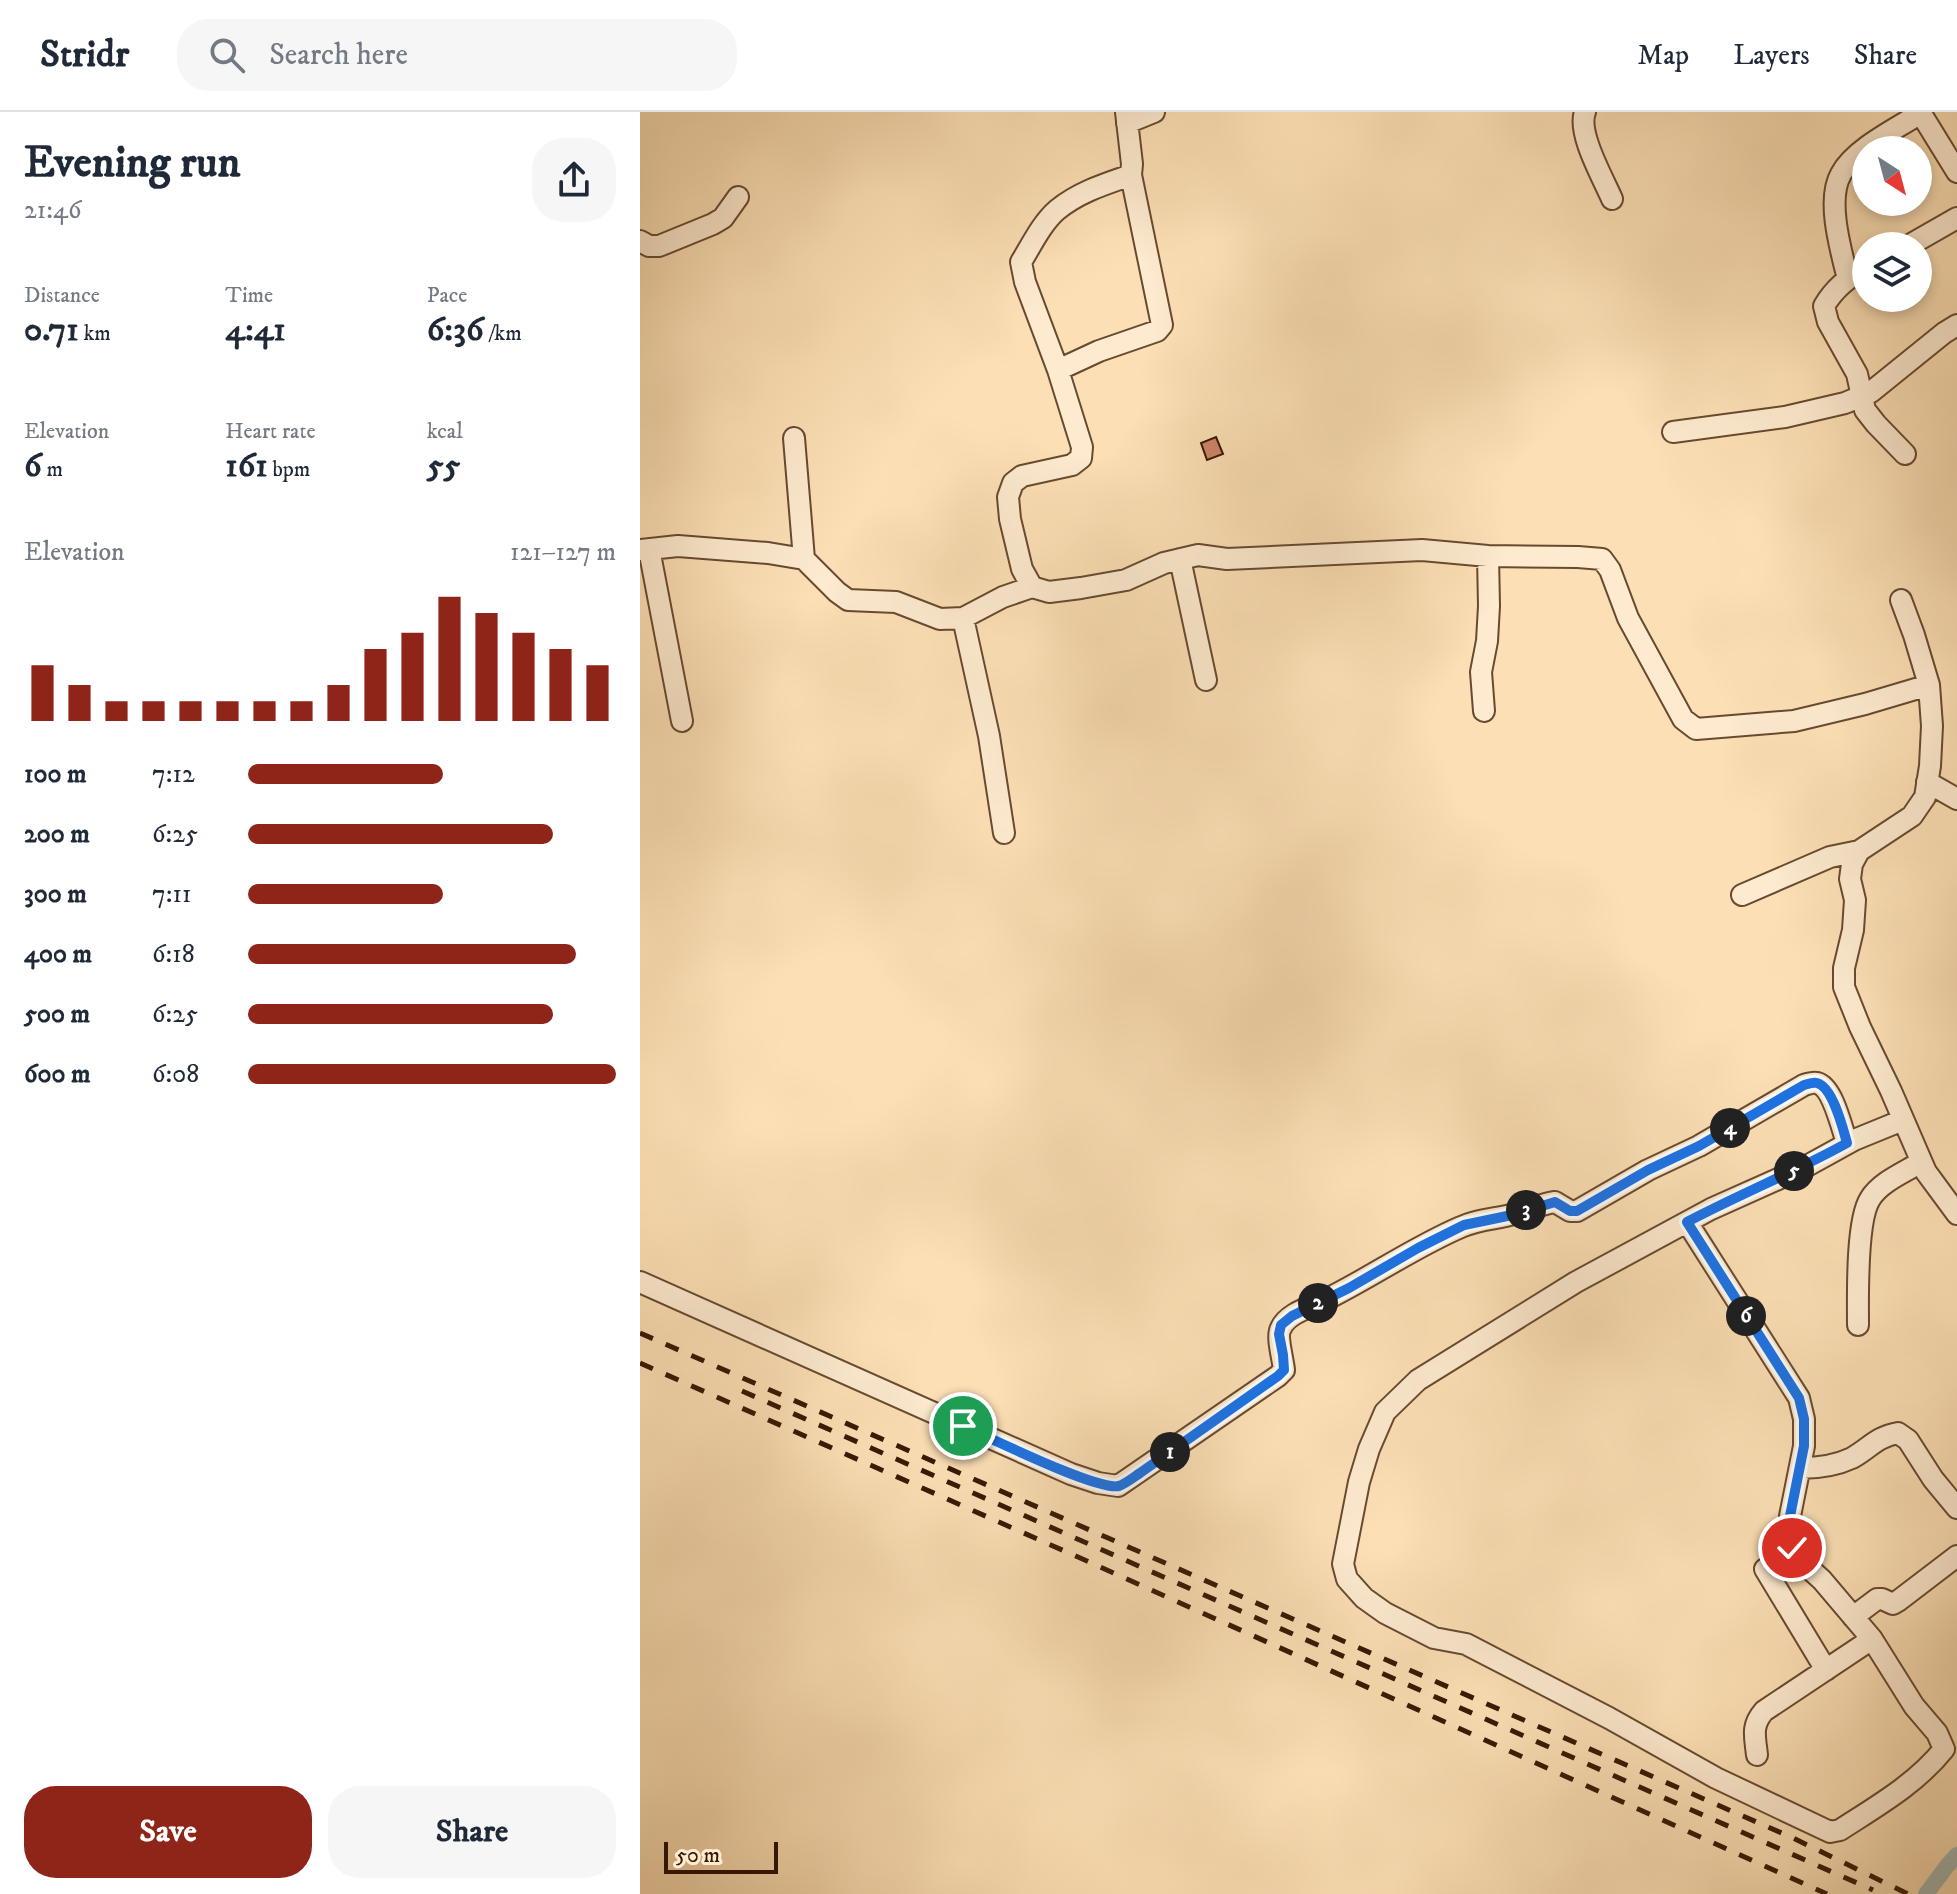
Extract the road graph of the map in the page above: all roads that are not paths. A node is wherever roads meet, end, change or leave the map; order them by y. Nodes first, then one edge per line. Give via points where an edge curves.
1 (1154, 112) edge
2 (1585, 112) edge
3 (1920, 112) edge
4 (1127, 118) edge
5 (1957, 172) edge
6 (1131, 175) junction
7 (738, 197) dead end
8 (1612, 199) dead end
9 (1957, 218) edge
10 (1932, 232) edge
11 (640, 241) edge
12 (1852, 277) edge
13 (1848, 279) junction
14 (1957, 325) edge
15 (1058, 370) junction
16 (1862, 396) junction
17 (1673, 432) dead end
18 (794, 438) dead end
19 (1905, 454) dead end
20 (645, 550) edge
21 (1488, 556) junction
22 (804, 559) junction
23 (1180, 559) junction
24 (1032, 587) junction
25 (1901, 600) dead end
26 (963, 618) junction
27 (1206, 680) dead end
28 (1929, 685) junction
29 (1484, 711) dead end
30 (682, 721) dead end
31 (1927, 782) junction
32 (1957, 799) edge
33 (1004, 833) dead end
34 (1859, 851) junction
35 (1742, 895) dead end
36 (1903, 1120) junction
37 (1847, 1143) junction
38 (1921, 1162) junction
39 (1957, 1214) edge
40 (1687, 1222) junction
41 (640, 1282) edge
42 (1858, 1325) dead end
43 (1801, 1468) junction
44 (1957, 1508) edge
45 (1957, 1556) edge
46 (1765, 1569) dead end
47 (1853, 1617) junction
48 (1872, 1639) junction
49 (1826, 1670) junction
50 (1757, 1755) dead end

1 - 4 street
2 - 8 street via 1584,132
3 - 5 street
3 - 13 street via 1863,150 1839,175 1836,231
4 - 6 street
6 - 15 street via 1088,190 1057,210 1021,262
6 - 15 street via 1162,325
7 - 11 street via 713,224 659,246
9 - 10 street
12 - 13 street
13 - 16 street via 1824,306
14 - 16 street
15 - 24 street via 1081,458 1072,465 1022,476 1008,497 1022,569
16 - 17 street via 1785,417
16 - 19 street via 1865,410
18 - 22 street
20 - 22 street via 678,546
20 - 30 street
21 - 23 street via 1422,550
21 - 28 street via 1602,559 1683,719 1696,729 1794,721
21 - 29 street via 1487,641 1481,672
22 - 26 street via 848,600 896,602 940,619
23 - 24 street via 1126,580 1049,592
23 - 27 street
24 - 26 street
25 - 28 street
26 - 33 street
28 - 31 street
31 - 32 street
31 - 34 street via 1925,797 1912,816
34 - 35 street via 1830,857
34 - 36 street via 1850,879 1855,900 1844,987
36 - 37 street
36 - 38 street
37 - 40 street
37 - 41 street via 1828,1092 1815,1082 1577,1211 1555,1202 1464,1225 1292,1316 1281,1325 1284,1370 1278,1376 1118,1486 1071,1474
38 - 39 street
38 - 42 street via 1881,1187 1864,1213
40 - 43 street via 1799,1398 1804,1419
40 - 48 street via 1576,1282 1418,1380 1385,1412 1359,1482 1343,1564 1347,1579 1385,1613 1434,1638 1466,1644 1716,1778 1830,1832 1897,1793 1944,1749
43 - 44 street via 1828,1467 1898,1433
43 - 47 street via 1790,1516 1792,1548
45 - 47 street via 1893,1604 1877,1599
46 - 49 street
47 - 48 street
48 - 49 street
49 - 50 street via 1757,1719

